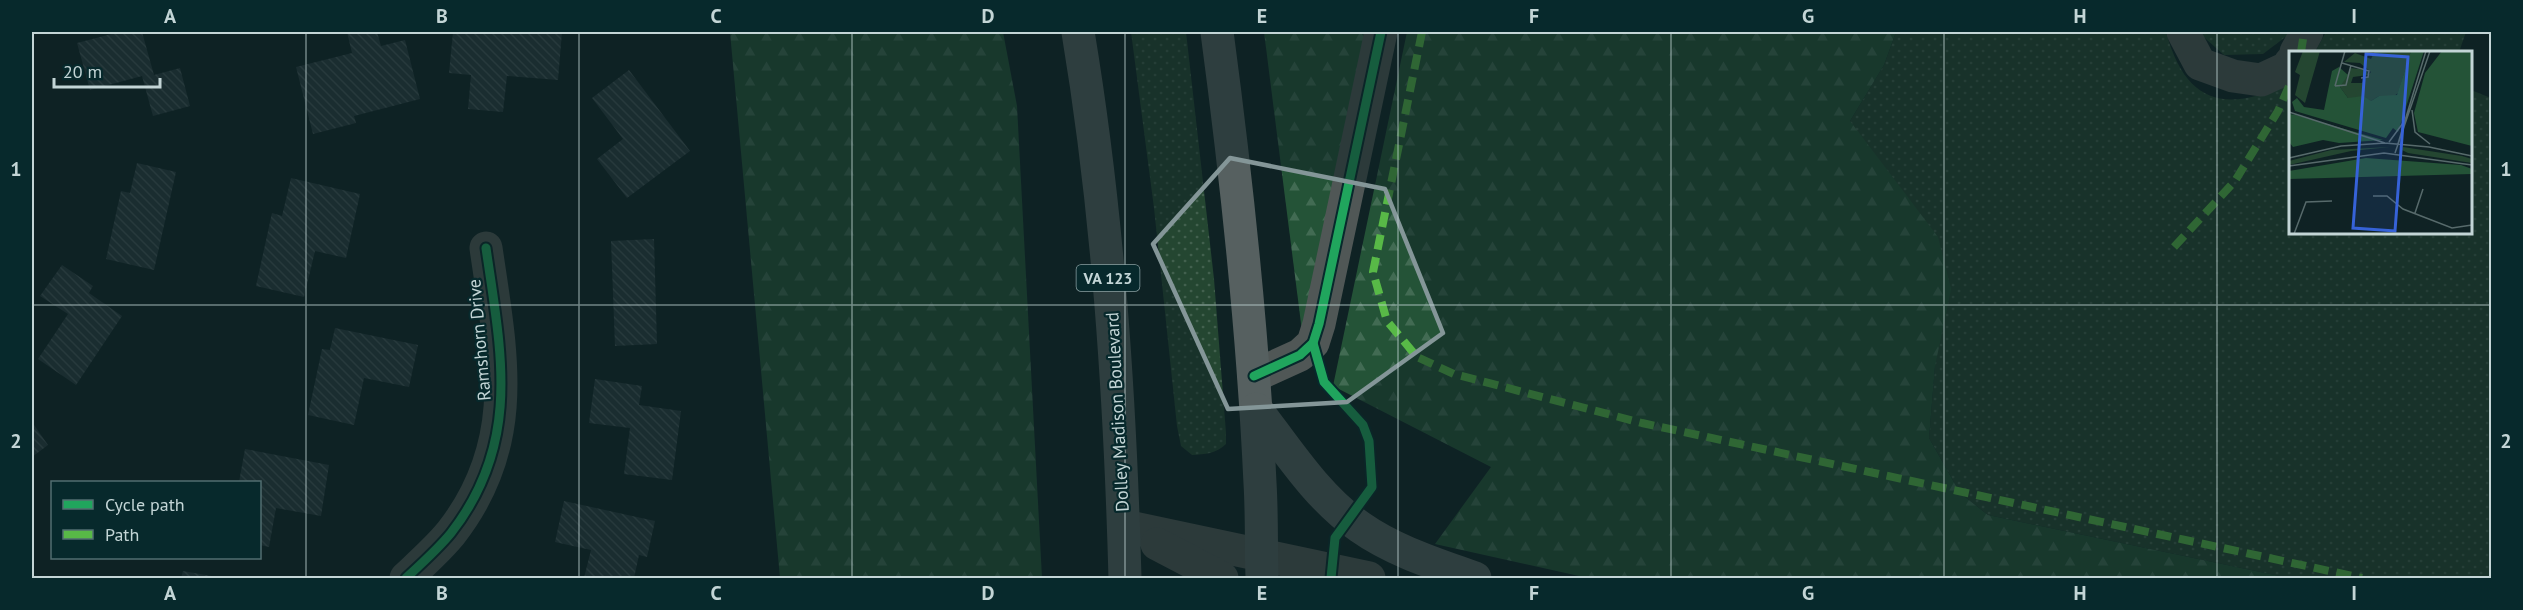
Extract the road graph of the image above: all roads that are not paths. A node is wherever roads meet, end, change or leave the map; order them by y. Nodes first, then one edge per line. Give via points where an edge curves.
1 (1078, 32) edge
2 (1217, 32) edge
3 (1381, 32) edge
4 (2183, 32) edge
5 (2307, 32) edge
6 (2297, 51) edge
7 (2289, 67) edge
8 (486, 248) dead end
9 (1254, 376) junction
10 (1256, 410) junction
11 (1124, 526) junction
12 (1262, 567) edge
13 (406, 579) edge
14 (1125, 579) edge
15 (1222, 579) edge
16 (1369, 579) edge
17 (1474, 579) edge

1 - 11 main road, Dolley Madison Boulevard / VA 123 via 1111,300
2 - 9 main road via 1237,180
3 - 9 street via 1313,343 1300,355
4 - 7 street via 2200,64 2233,76 2261,80
5 - 6 street
8 - 13 street, Ramshorn Drive via 499,341 502,408 492,455 475,497 450,534
9 - 10 main road
10 - 12 main road
10 - 17 main road via 1318,490 1361,528 1397,548
11 - 12 street
11 - 14 main road, Dolley Madison Boulevard / VA 123
11 - 15 street
12 - 16 street

